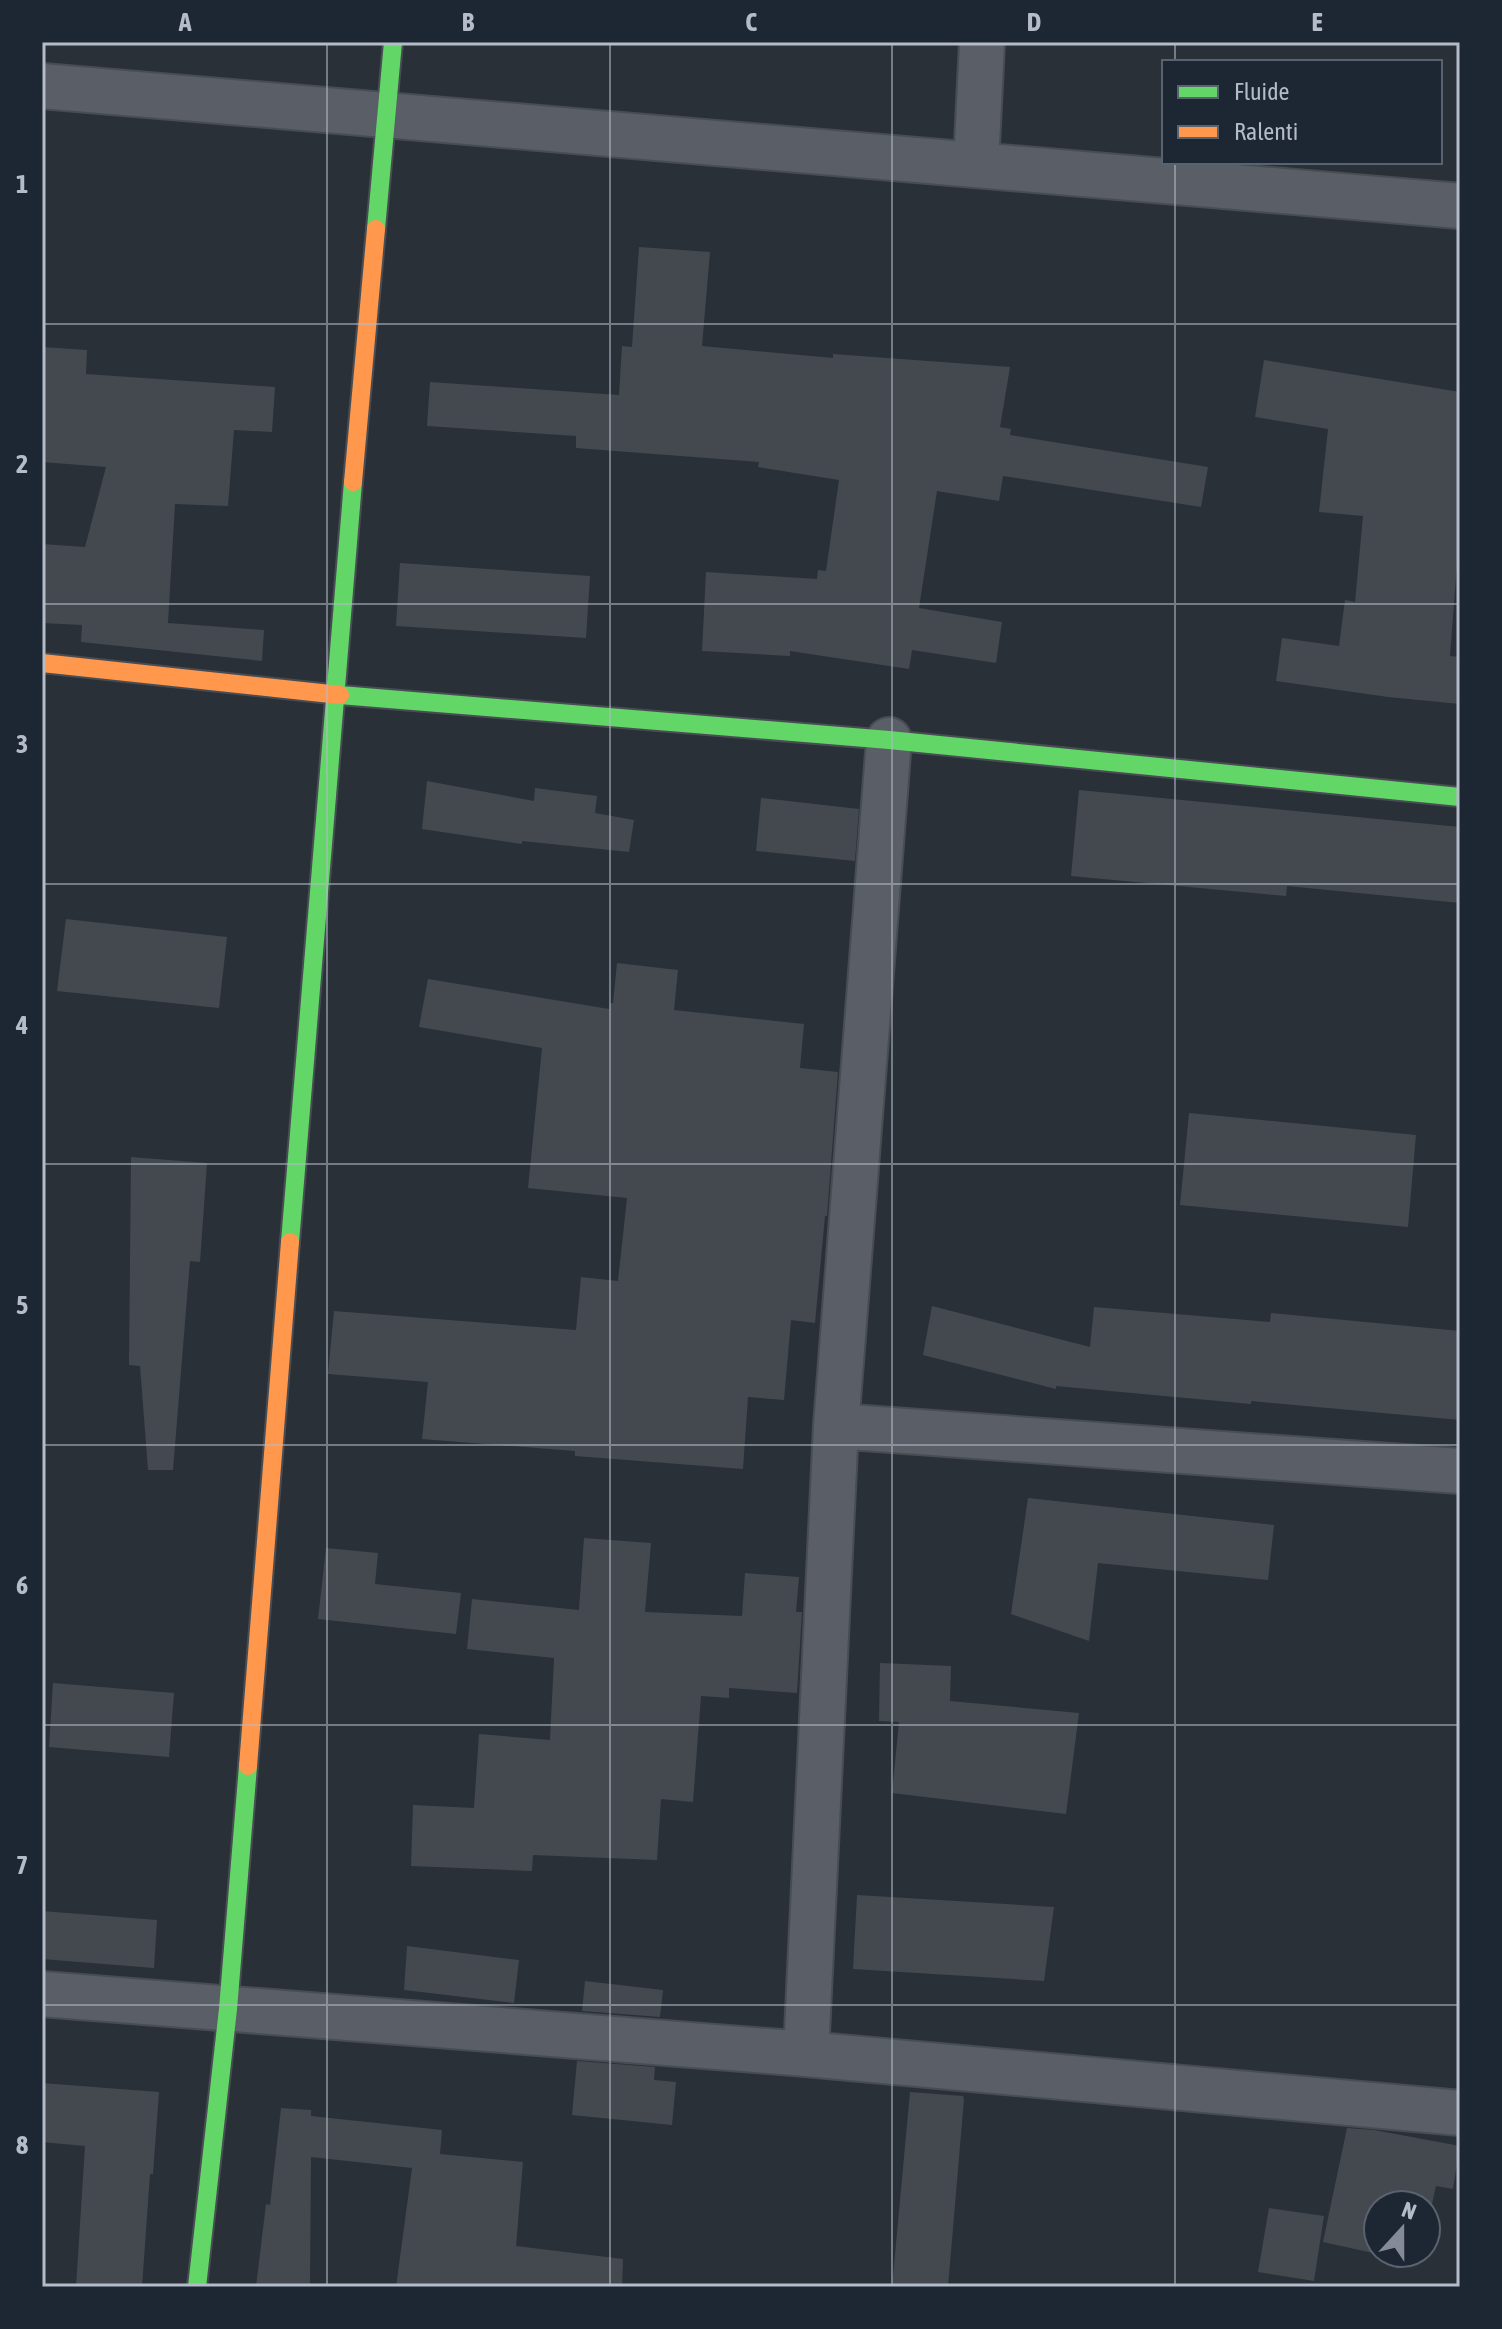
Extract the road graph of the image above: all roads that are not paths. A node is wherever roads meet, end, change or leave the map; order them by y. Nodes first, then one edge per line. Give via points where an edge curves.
1 (393, 42) edge
2 (982, 42) edge
3 (42, 86) edge
4 (387, 115) junction
5 (976, 165) junction
6 (1460, 206) edge
7 (42, 663) edge
8 (334, 694) junction
9 (889, 740) junction
10 (1460, 797) edge
11 (836, 1426) junction
12 (1460, 1471) edge
13 (42, 1994) edge
14 (228, 2009) junction
15 (806, 2054) junction
16 (1460, 2113) edge
17 (197, 2287) edge

1 - 4 street
2 - 5 street
3 - 4 street
4 - 5 street
4 - 8 street
5 - 6 street
7 - 8 street
8 - 9 street
8 - 14 street
9 - 10 street
9 - 11 street
11 - 12 street
11 - 15 street
13 - 14 street
14 - 15 street
14 - 17 street
15 - 16 street

